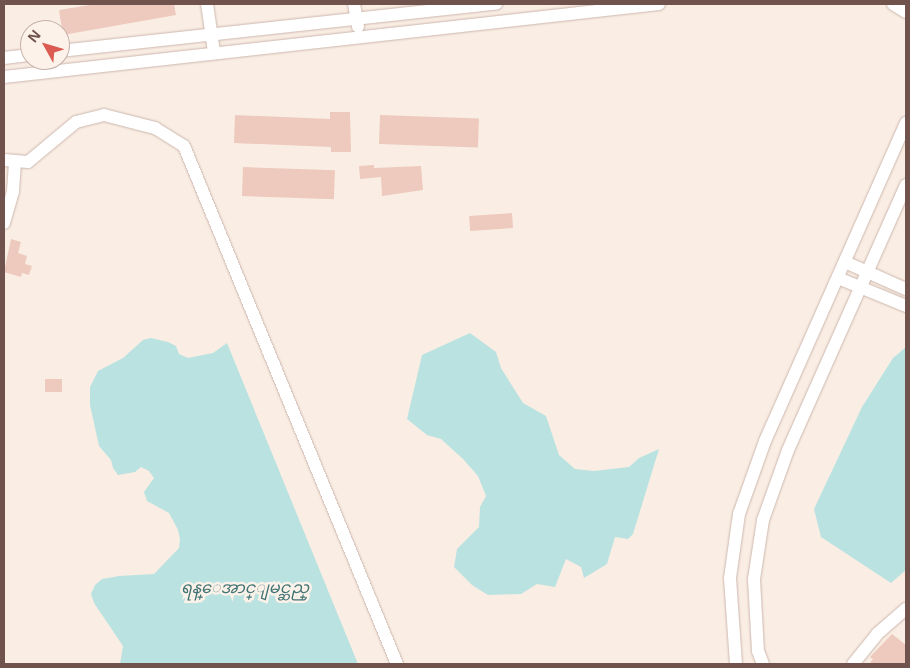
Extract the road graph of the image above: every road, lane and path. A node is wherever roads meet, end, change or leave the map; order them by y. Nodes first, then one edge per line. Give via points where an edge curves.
1 (207, 4) edge
2 (354, 4) edge
3 (496, 4) edge
4 (659, 4) edge
5 (893, 4) edge
6 (452, 6) edge
7 (906, 12) edge
8 (356, 20) junction
9 (455, 26) junction
10 (211, 32) junction
11 (359, 36) junction
12 (70, 50) edge
13 (214, 52) junction
14 (20, 56) edge
15 (4, 58) edge
16 (4, 77) edge
17 (906, 123) edge
18 (9, 161) edge
19 (906, 185) edge
20 (4, 223) edge
21 (845, 262) junction
22 (868, 272) junction
23 (838, 278) junction
24 (861, 287) junction
25 (906, 289) edge
26 (906, 306) edge
27 (906, 609) edge
28 (397, 664) edge
29 (736, 664) edge
30 (763, 664) edge
31 (853, 664) edge

1 - 10 street
2 - 8 street
3 - 6 street
4 - 9 street
5 - 7 street
6 - 8 street
6 - 9 street
8 - 10 street
8 - 11 street
9 - 11 street
10 - 12 street
10 - 13 street
11 - 13 street
13 - 16 street
14 - 15 street
17 - 21 street
18 - 20 street via 13,191
18 - 28 street via 28,162 48,148 61,132 91,116 104,115 155,128 184,146
19 - 22 street
21 - 22 street
21 - 23 street
22 - 24 street
22 - 25 street
23 - 24 street
23 - 29 street via 765,441 739,514 730,578
24 - 26 street
24 - 30 street via 788,450 763,520 754,579 758,651
27 - 31 street via 877,634

